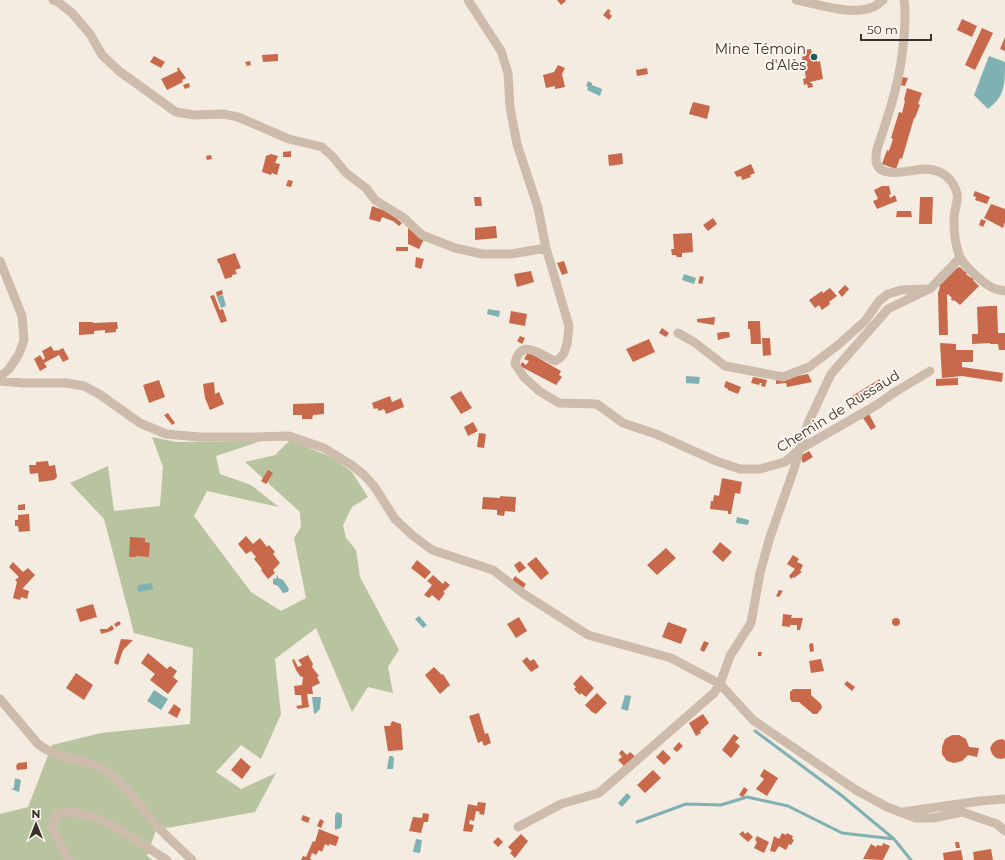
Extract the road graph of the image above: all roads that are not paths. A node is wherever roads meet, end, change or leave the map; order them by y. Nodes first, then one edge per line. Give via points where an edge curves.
1 (53, 0) edge
2 (468, 0) edge
3 (796, 0) edge
4 (883, 0) edge
5 (904, 0) edge
6 (546, 248) junction
7 (960, 258) junction
8 (0, 261) edge
9 (931, 288) junction
10 (1005, 291) edge
11 (678, 333) dead end
12 (930, 371) dead end
13 (0, 377) edge
14 (0, 381) edge
15 (800, 449) junction
16 (720, 684) junction
17 (0, 699) edge
18 (1005, 799) edge
19 (902, 813) junction
20 (518, 827) dead end
21 (1005, 831) edge
22 (69, 860) edge
23 (167, 860) edge
24 (192, 860) edge

1 - 6 street via 77,18 102,55 119,71 176,112 238,117 289,139 322,146 375,200 404,218 422,235 456,248 482,254 511,254
2 - 6 street via 501,51 508,73 510,107 517,144 538,208
3 - 4 street via 846,10 860,10 874,7
5 - 7 street via 902,61 875,159 876,164 883,171 892,174 925,169 943,173 949,179 958,194 953,220
6 - 15 street, Chemin de Russaud via 569,326 567,344 560,358 555,361 531,348 517,355 515,364 539,391 559,403 597,404 623,423 740,469 760,469 785,462
7 - 9 street
7 - 10 street via 978,278 992,288
8 - 13 street via 22,316 24,340 19,354
9 - 11 street via 901,290 888,294 838,345 809,367 783,377 725,366
9 - 15 street via 888,309 832,374 809,421
12 - 15 street, Chemin de Russaud
14 - 16 street via 84,386 140,423 166,434 200,437 289,436 324,448 364,475 395,519 412,536 432,550 492,570 588,635 671,658
15 - 16 street via 770,537 751,623 730,656
16 - 19 street via 753,720 856,790
16 - 20 street via 714,693 599,793 561,804
17 - 24 street via 45,750 102,768 122,782 158,826
18 - 19 street
19 - 21 street via 916,818 933,818 962,812 997,824
22 - 23 street via 53,829 55,816 67,812 108,823

